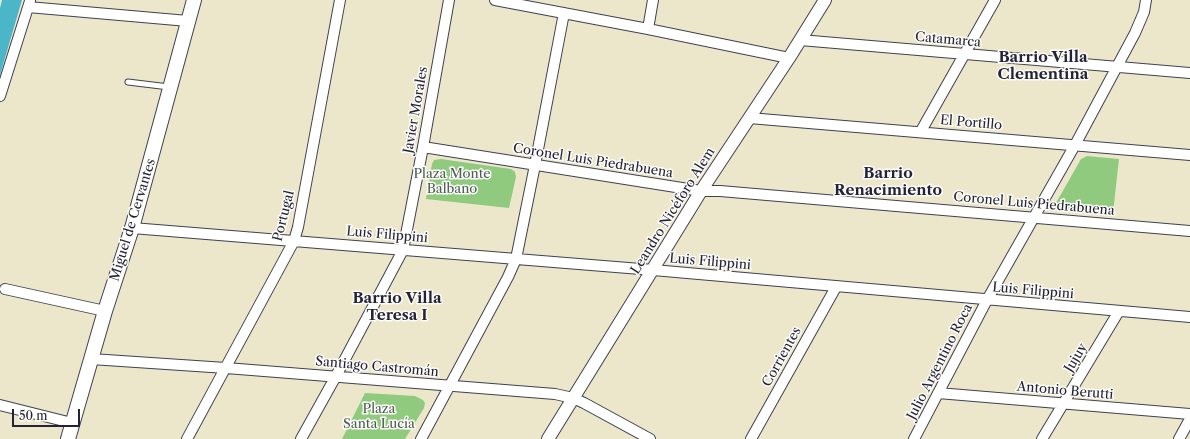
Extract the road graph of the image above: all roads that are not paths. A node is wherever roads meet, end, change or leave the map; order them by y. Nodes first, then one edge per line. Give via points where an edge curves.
1 (194, 0) edge
2 (340, 0) edge
3 (449, 0) edge
4 (495, 0) edge
5 (653, 0) edge
6 (825, 0) edge
7 (995, 0) edge
8 (1146, 0) edge
9 (511, 2) edge
10 (29, 3) edge
11 (564, 13) junction
12 (188, 21) junction
13 (648, 29) junction
14 (800, 40) junction
15 (965, 54) junction
16 (789, 58) junction
17 (1116, 67) junction
18 (1190, 73) edge
19 (128, 82) dead end
20 (170, 87) junction
21 (0, 96) edge
22 (749, 118) junction
23 (921, 131) junction
24 (1075, 145) junction
25 (423, 147) junction
26 (1190, 155) edge
27 (535, 165) junction
28 (701, 191) junction
29 (1034, 217) junction
30 (132, 228) junction
31 (1190, 231) edge
32 (294, 241) junction
33 (403, 250) junction
34 (516, 259) junction
35 (653, 270) junction
36 (836, 287) junction
37 (5, 289) dead end
38 (987, 300) junction
39 (105, 311) junction
40 (1119, 311) junction
41 (1190, 317) edge
42 (92, 359) junction
43 (226, 368) junction
44 (336, 376) junction
45 (449, 386) junction
46 (938, 393) junction
47 (573, 398) junction
48 (1064, 404) junction
49 (0, 405) edge
50 (1190, 414) edge
51 (1190, 419) edge
52 (72, 423) junction
53 (68, 439) edge
54 (187, 439) edge
55 (301, 439) edge
56 (421, 439) edge
57 (548, 439) edge
58 (650, 439) edge
59 (751, 439) edge
60 (914, 439) edge
61 (1042, 439) edge
62 (1178, 439) edge

1 - 12 main road, Miguel de Cervantes
2 - 32 street, Portugal
3 - 25 street, Javier Morales
4 - 9 street
5 - 13 street
6 - 14 street, Leandro Nicéforo Alem
7 - 15 street
8 - 17 street, Julio Argentino Roca via 1141,19
9 - 11 street
10 - 12 street
10 - 21 street
11 - 13 street
11 - 27 street
12 - 20 main road, Miguel de Cervantes
13 - 16 street
14 - 15 street, Catamarca
14 - 16 street, Leandro Nicéforo Alem
15 - 17 street, Catamarca
15 - 23 street
16 - 22 street, Leandro Nicéforo Alem
17 - 18 street, Catamarca
17 - 24 street, Julio Argentino Roca
19 - 20 lane
20 - 30 main road, Miguel de Cervantes
22 - 23 street, El Portillo
22 - 28 street, Leandro Nicéforo Alem
23 - 24 street, El Portillo
24 - 26 street, El Portillo
24 - 29 street, Julio Argentino Roca
25 - 27 street, Coronel Luis Piedrabuena
25 - 33 street, Javier Morales
27 - 28 street, Coronel Luis Piedrabuena
27 - 34 street
28 - 29 street, Coronel Luis Piedrabuena
28 - 35 street, Leandro Nicéforo Alem
29 - 31 street, Coronel Luis Piedrabuena
29 - 38 street, Julio Argentino Roca
30 - 32 street, Luis Filippini
30 - 39 main road, Miguel de Cervantes
32 - 33 street, Luis Filippini
32 - 43 street, Portugal
33 - 34 street, Luis Filippini
33 - 44 street, Javier Morales
34 - 35 street, Luis Filippini
34 - 45 street
35 - 36 street, Luis Filippini
35 - 47 street, Leandro Nicéforo Alem
36 - 38 street, Luis Filippini
36 - 59 street, Corrientes
37 - 39 street
38 - 40 street, Luis Filippini
38 - 46 street, Julio Argentino Roca
39 - 42 main road, Miguel de Cervantes
40 - 41 street, Luis Filippini
40 - 48 street, Jujuy
42 - 43 street, Santiago Castromán
42 - 52 main road, Miguel de Cervantes
43 - 44 street, Santiago Castromán
43 - 54 street, Portugal
44 - 45 street, Santiago Castromán
44 - 55 street, Javier Morales
45 - 47 street, Santiago Castromán via 555,394
45 - 56 street
46 - 48 street, Antonio Berutti
46 - 60 street, Julio Argentino Roca
47 - 57 street, Leandro Nicéforo Alem
47 - 58 street, Santiago Castromán
48 - 50 street, Antonio Berutti
48 - 61 street, Jujuy
49 - 52 street
51 - 62 street
52 - 53 main road, Miguel de Cervantes

